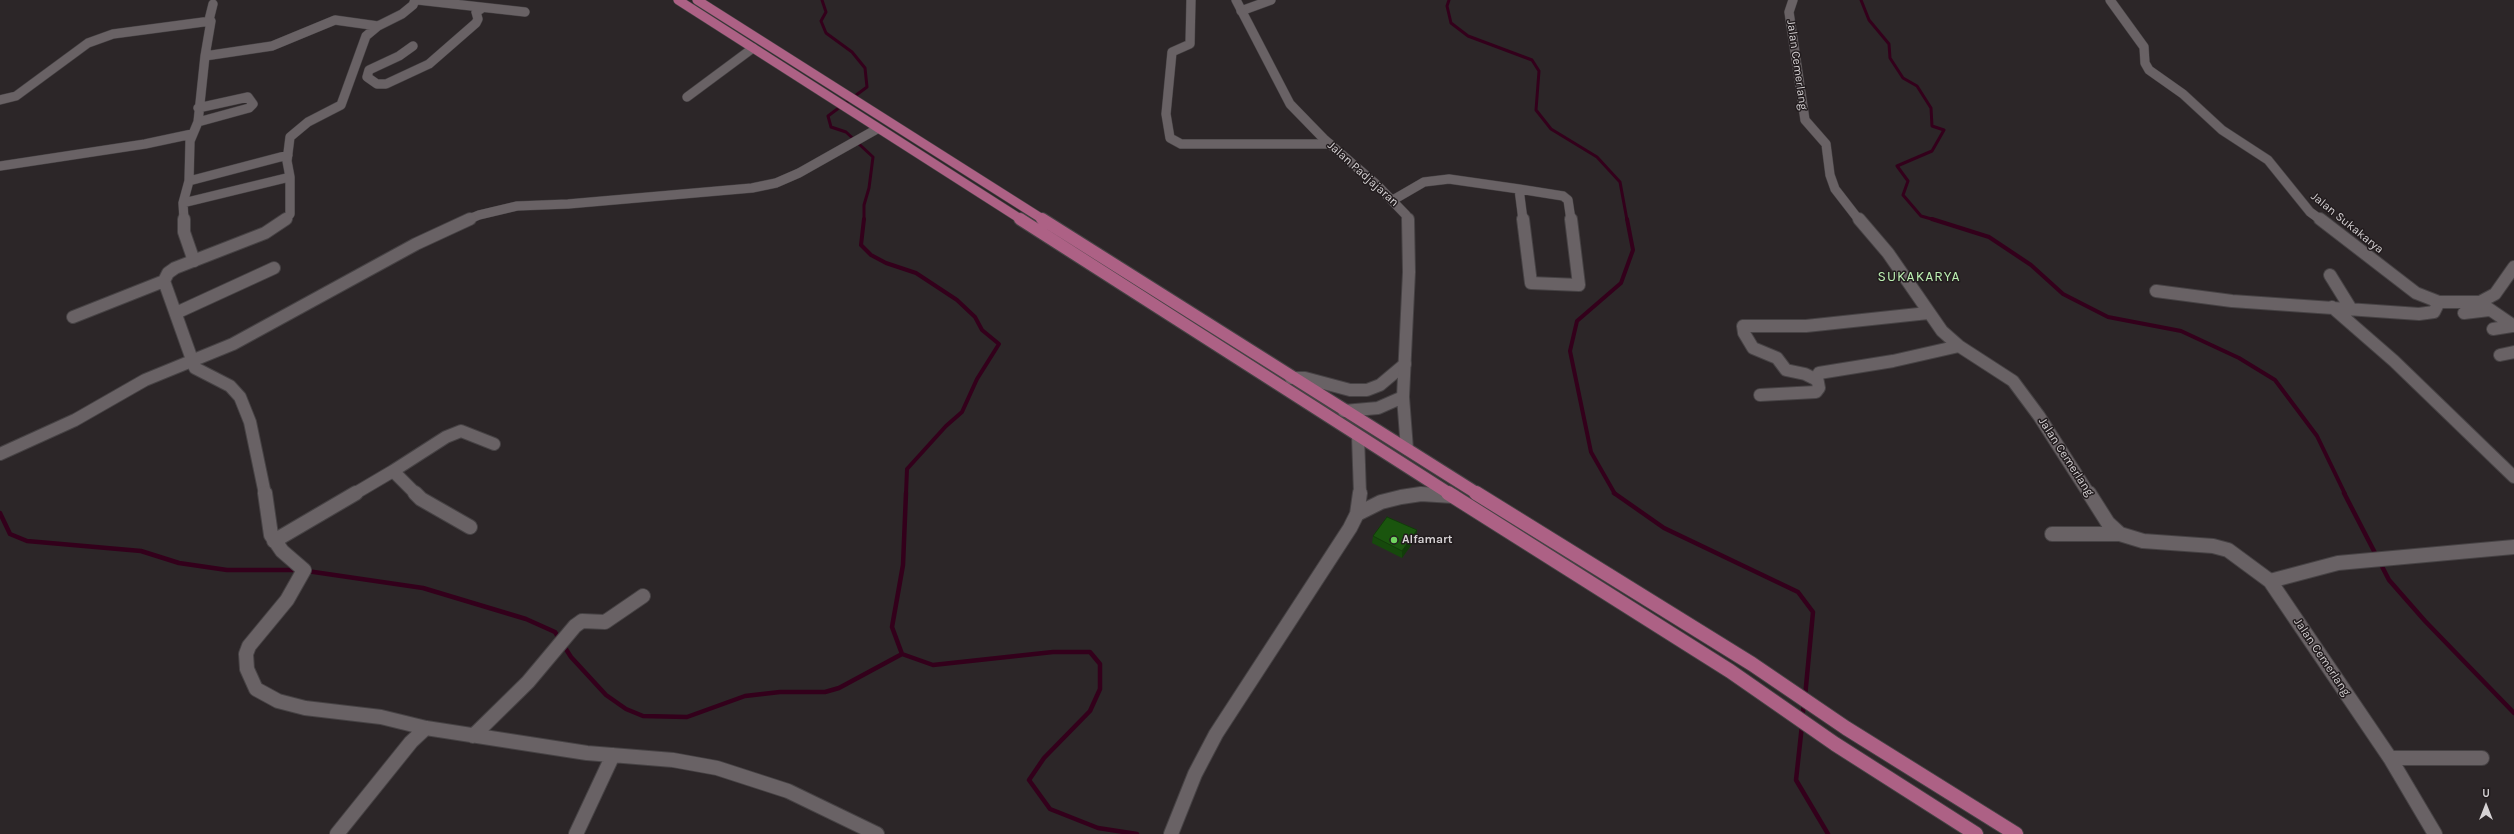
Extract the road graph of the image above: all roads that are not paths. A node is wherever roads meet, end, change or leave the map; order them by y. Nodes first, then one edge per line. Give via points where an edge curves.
1 (415, 0) edge
2 (418, 0) edge
3 (678, 0) edge
4 (697, 0) edge
5 (1191, 0) edge
6 (1236, 0) edge
7 (1271, 0) edge
8 (1793, 0) edge
9 (2110, 0) edge
10 (213, 4) dead end
11 (481, 8) junction
12 (1241, 11) junction
13 (525, 12) dead end
14 (209, 20) junction
15 (378, 26) junction
16 (413, 46) dead end
17 (753, 48) junction
18 (205, 56) junction
19 (687, 97) dead end
20 (0, 100) edge
21 (198, 108) junction
22 (198, 122) junction
23 (877, 129) junction
24 (192, 134) junction
25 (1330, 144) junction
26 (288, 155) junction
27 (0, 166) edge
28 (290, 177) junction
29 (189, 181) junction
30 (1519, 188) junction
31 (1393, 200) junction
32 (183, 203) junction
33 (194, 261) junction
34 (2514, 267) edge
35 (274, 268) dead end
36 (2330, 275) dead end
37 (164, 281) junction
38 (2156, 291) dead end
39 (2439, 302) junction
40 (2479, 302) junction
41 (2332, 307) junction
42 (2351, 308) junction
43 (2489, 310) junction
44 (176, 312) junction
45 (1928, 312) junction
46 (2464, 313) dead end
47 (73, 317) dead end
48 (2513, 326) edge
49 (2493, 329) dead end
50 (1235, 342) junction
51 (1959, 346) junction
52 (1223, 350) junction
53 (2514, 352) edge
54 (2500, 355) dead end
55 (193, 362) junction
56 (1405, 364) junction
57 (1291, 378) junction
58 (1817, 380) junction
59 (1760, 395) dead end
60 (1404, 397) junction
61 (1344, 411) junction
62 (1358, 436) junction
63 (494, 444) dead end
64 (1407, 449) junction
65 (0, 454) edge
66 (393, 471) junction
67 (2514, 476) edge
68 (1453, 496) junction
69 (1357, 514) junction
70 (470, 527) dead end
71 (2052, 534) dead end
72 (2120, 534) junction
73 (274, 541) junction
74 (2514, 547) edge
75 (2270, 581) junction
76 (644, 596) dead end
77 (426, 728) junction
78 (473, 736) junction
79 (614, 754) junction
80 (2390, 758) junction
81 (2482, 758) dead end
82 (1171, 833) edge
83 (336, 834) edge
84 (576, 834) edge
85 (877, 834) edge
86 (1976, 834) edge
87 (2016, 834) edge
88 (2435, 834) edge

1 - 15 street via 402,14
2 - 11 street
3 - 17 main road
4 - 50 main road
5 - 25 street via 1190,44 1172,52 1166,114 1170,138 1181,144
6 - 12 street, Jalan Padjajaran
7 - 12 street
8 - 45 street, Jalan Cemerlang via 1789,12 1805,120 1826,144 1830,175 1835,189 1888,253
9 - 39 street, Jalan Sukakarya via 2144,47 2145,63 2149,70 2183,94 2222,130 2268,160 2310,212 2407,287 2428,300
10 - 14 street
11 - 13 street
11 - 16 street via 476,12 476,23 429,64 386,84 377,84 367,77 369,70 399,56
12 - 25 street, Jalan Padjajaran via 1290,104
14 - 18 street via 212,22
14 - 20 street via 125,32 95,40 50,69 16,96
15 - 18 street via 335,20 272,46
15 - 26 street via 370,31 362,43 344,102 293,133
17 - 19 street
17 - 23 main road
18 - 21 street
21 - 22 street
21 - 22 street via 248,97 253,104 247,109
22 - 24 street
23 - 52 main road
23 - 55 street via 799,173 776,183 752,188 498,209 416,244 238,342
24 - 27 street via 145,144
24 - 29 street
25 - 31 street, Jalan Padjajaran
26 - 28 street
26 - 29 street
28 - 32 street
28 - 33 street via 290,214 283,223 265,233
29 - 32 street
30 - 30 street via 1563,196 1568,200 1579,285 1531,283
30 - 31 street via 1435,179 1412,188
31 - 56 street, Jalan Padjajaran via 1406,215 1409,223
32 - 33 street via 184,232
33 - 37 street via 168,273
34 - 40 street, Jalan Sukakarya via 2495,294
35 - 44 street
36 - 42 street
37 - 44 street
37 - 47 street
38 - 41 street via 2232,301
39 - 40 street, Jalan Sukakarya
39 - 42 street via 2436,310 2424,314
40 - 43 street
41 - 42 street
41 - 67 street via 2394,361
43 - 46 street
43 - 48 street
44 - 55 street
45 - 51 street, Jalan Cemerlang via 1942,331
45 - 58 street via 1806,326 1743,326 1744,334 1753,348 1777,358 1786,370 1805,374
48 - 49 street
50 - 52 main road
50 - 57 main road
51 - 58 street via 1893,361 1819,373
51 - 72 street, Jalan Cemerlang via 2013,381 2039,416 2108,523
52 - 62 main road
53 - 54 street
55 - 65 street via 145,380 75,420
55 - 73 street via 195,368 230,386 240,397 250,422
56 - 57 street via 1380,385 1367,390 1350,390 1304,378
56 - 60 street, Jalan Padjajaran
57 - 61 main road
58 - 59 street via 1819,388 1816,392
60 - 61 street via 1378,408
60 - 64 street, Jalan Padjajaran
61 - 64 main road
62 - 68 main road
62 - 69 street via 1361,476
63 - 66 street via 461,431 446,437
64 - 87 main road via 1752,664 1846,728
66 - 70 street via 421,499
66 - 73 street
68 - 69 street via 1421,494 1401,497 1381,502
68 - 86 main road via 1730,671 1835,744
69 - 82 street via 1339,546 1220,728 1195,774
71 - 72 street
72 - 75 street, Jalan Cemerlang via 2143,541 2214,546 2228,550
73 - 77 street via 301,566 304,573 287,600 249,646 246,654 247,670 256,689 278,701 304,708 381,717
74 - 75 street via 2338,563
75 - 80 street, Jalan Cemerlang
76 - 78 street via 605,622 582,621 575,626 528,682
77 - 78 street
77 - 83 street via 411,742
78 - 79 street via 587,753
79 - 84 street
79 - 85 street via 673,760 717,768 751,778 788,791
80 - 81 street
80 - 88 street, Jalan Cemerlang

